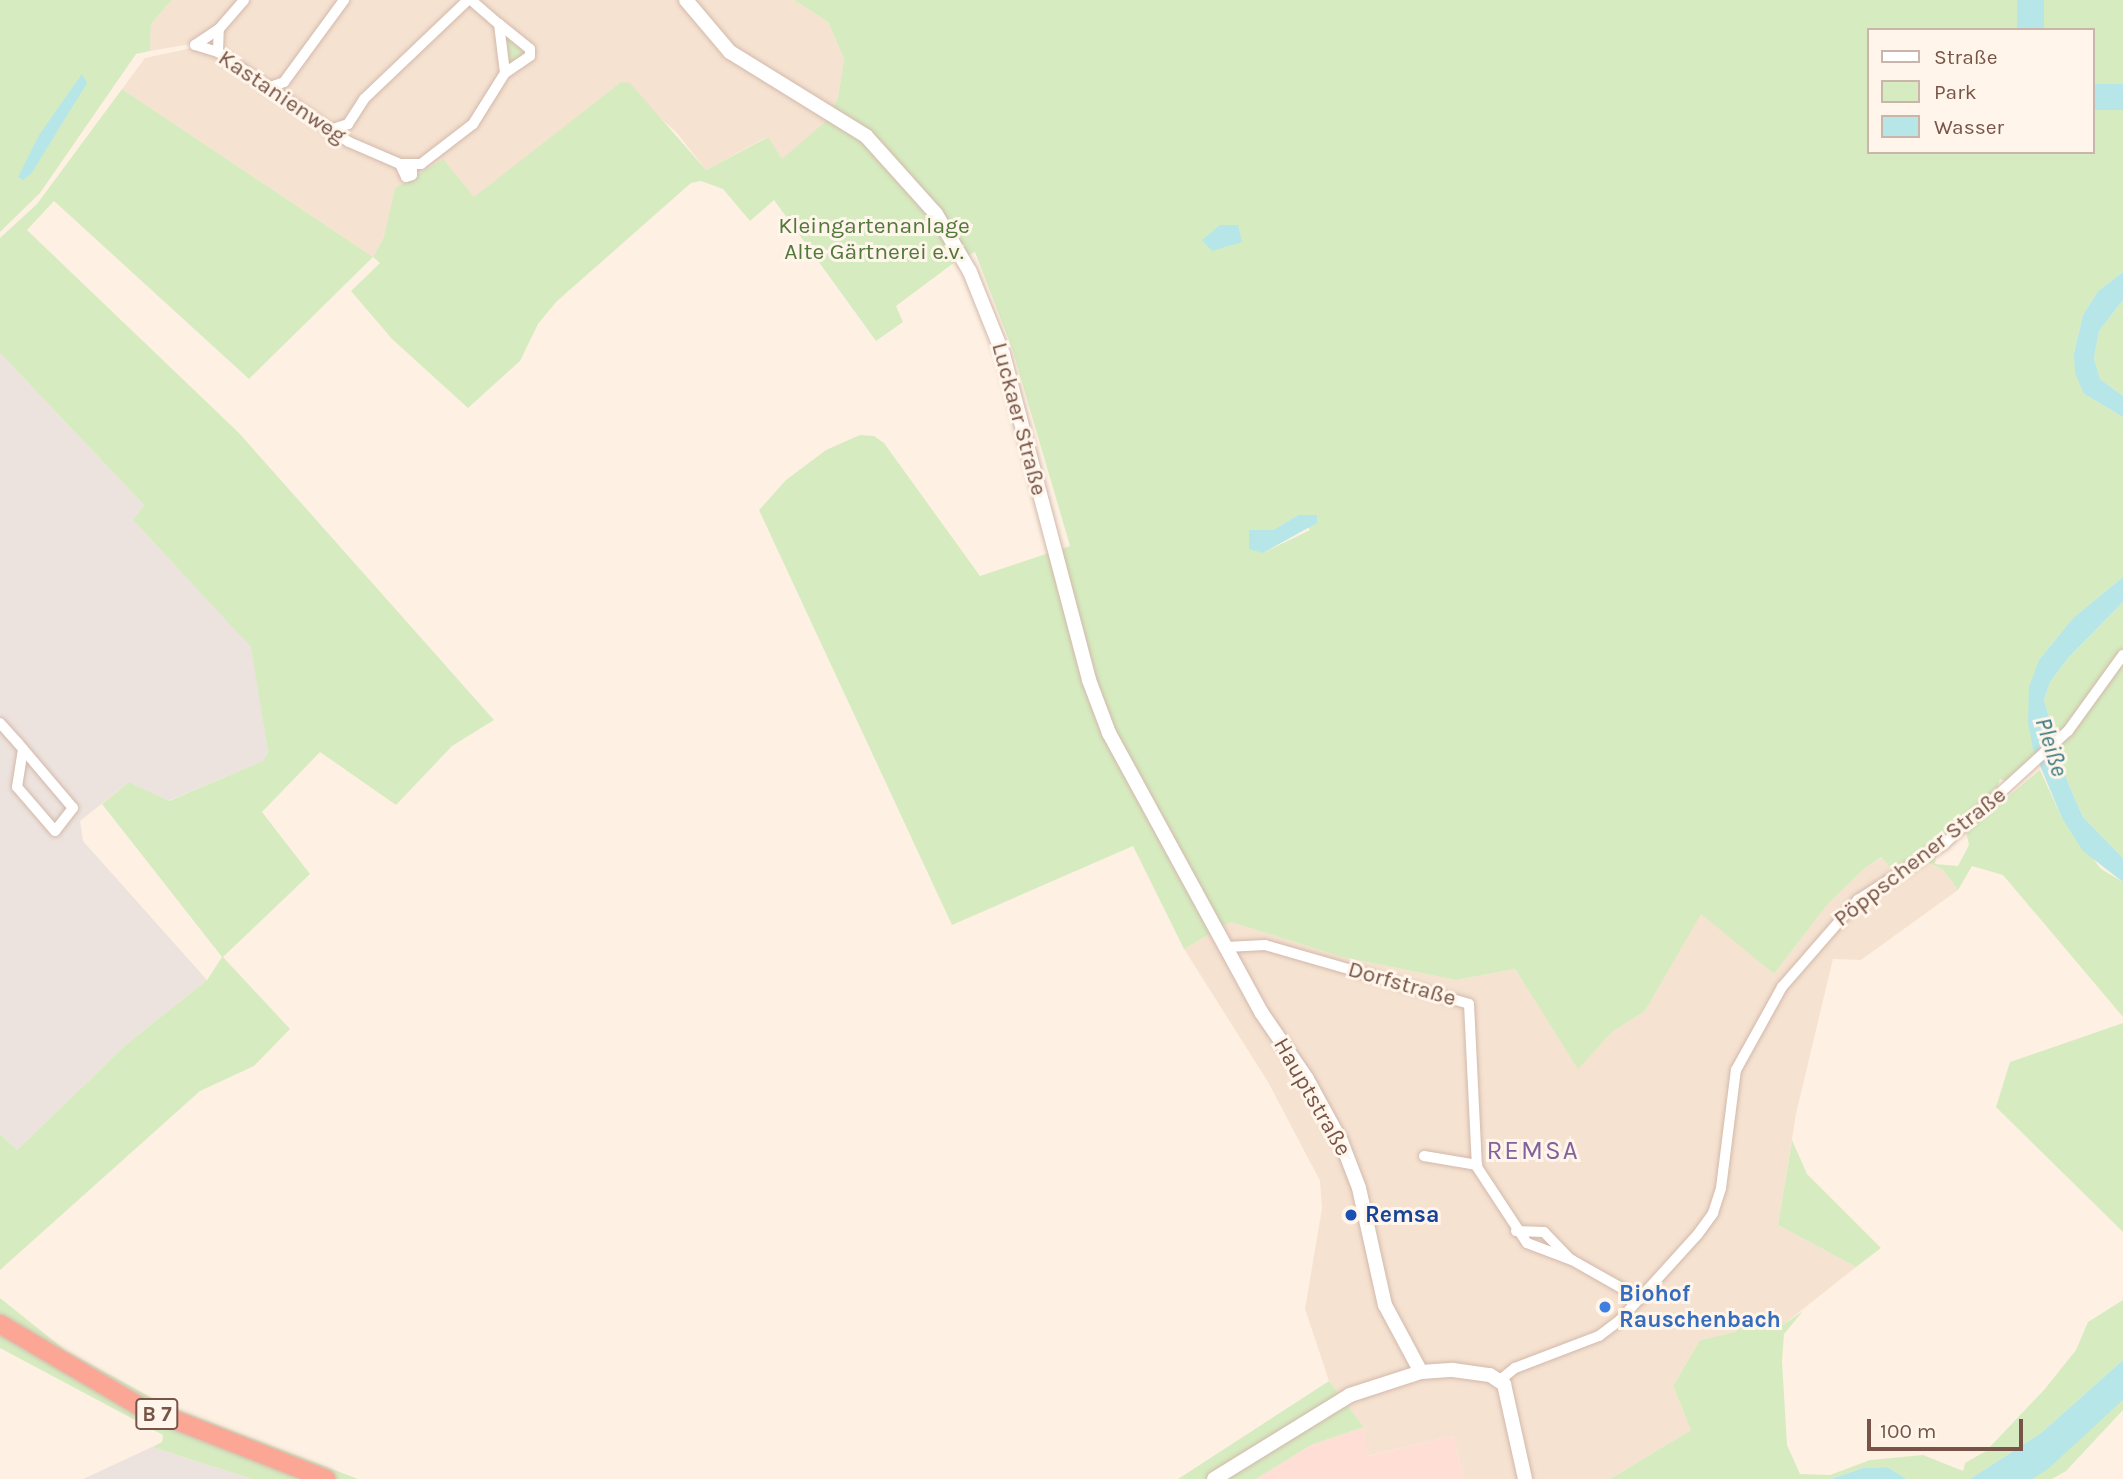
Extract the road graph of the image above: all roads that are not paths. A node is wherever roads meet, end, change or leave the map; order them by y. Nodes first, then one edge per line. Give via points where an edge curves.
1 (244, 0) edge
2 (344, 0) edge
3 (470, 0) edge
4 (686, 0) edge
5 (499, 24) junction
6 (219, 29) junction
7 (218, 52) junction
8 (505, 73) junction
9 (284, 82) junction
10 (267, 88) junction
11 (285, 100) junction
12 (348, 124) junction
13 (330, 130) junction
14 (349, 142) junction
15 (2123, 654) edge
16 (0, 723) edge
17 (23, 749) junction
18 (1218, 933) joint
19 (1226, 947) junction
20 (1424, 1156) dead end
21 (1477, 1165) junction
22 (1516, 1231) junction
23 (1572, 1260) junction
24 (1641, 1299) junction
25 (0, 1324) edge
26 (1421, 1372) junction
27 (1500, 1380) junction
28 (326, 1479) edge
29 (1214, 1479) edge
30 (1525, 1479) edge

1 - 6 street
2 - 9 street
3 - 5 street
3 - 12 street via 364,99
4 - 18 street, Luckaer Straße via 730,52 866,136 936,214 970,272 1003,354 1089,680 1109,733
5 - 8 street
5 - 8 street via 530,49 530,55
6 - 7 street
6 - 7 street, Kastanienweg via 195,45
7 - 10 street, Kastanienweg
8 - 14 street, Kastanienweg via 473,124 421,164 398,164
9 - 10 street
9 - 11 street
10 - 11 street, Kastanienweg
11 - 13 street, Kastanienweg
12 - 13 street
12 - 14 street
13 - 14 street, Kastanienweg
15 - 24 street, Pöppschener Straße via 2068,731 1943,845 1858,900 1782,986 1736,1070 1721,1188 1713,1213
16 - 17 street
17 - 17 street via 73,808 55,831 17,787
18 - 19 street, Hauptstraße
19 - 21 street, Dorfstraße via 1265,945 1469,1004
19 - 26 street, Hauptstraße via 1341,1142 1359,1188 1385,1305
20 - 21 street
21 - 22 street, Dorfstraße
22 - 23 street, Dorfstraße via 1527,1243
22 - 23 street, Dorfstraße via 1544,1232
23 - 24 street, Dorfstraße
24 - 27 street, Pöppschener Straße via 1599,1336 1516,1368
25 - 28 highway, B 7 via 139,1406
26 - 27 street via 1454,1370
26 - 29 street via 1350,1395
27 - 30 street via 1510,1398

